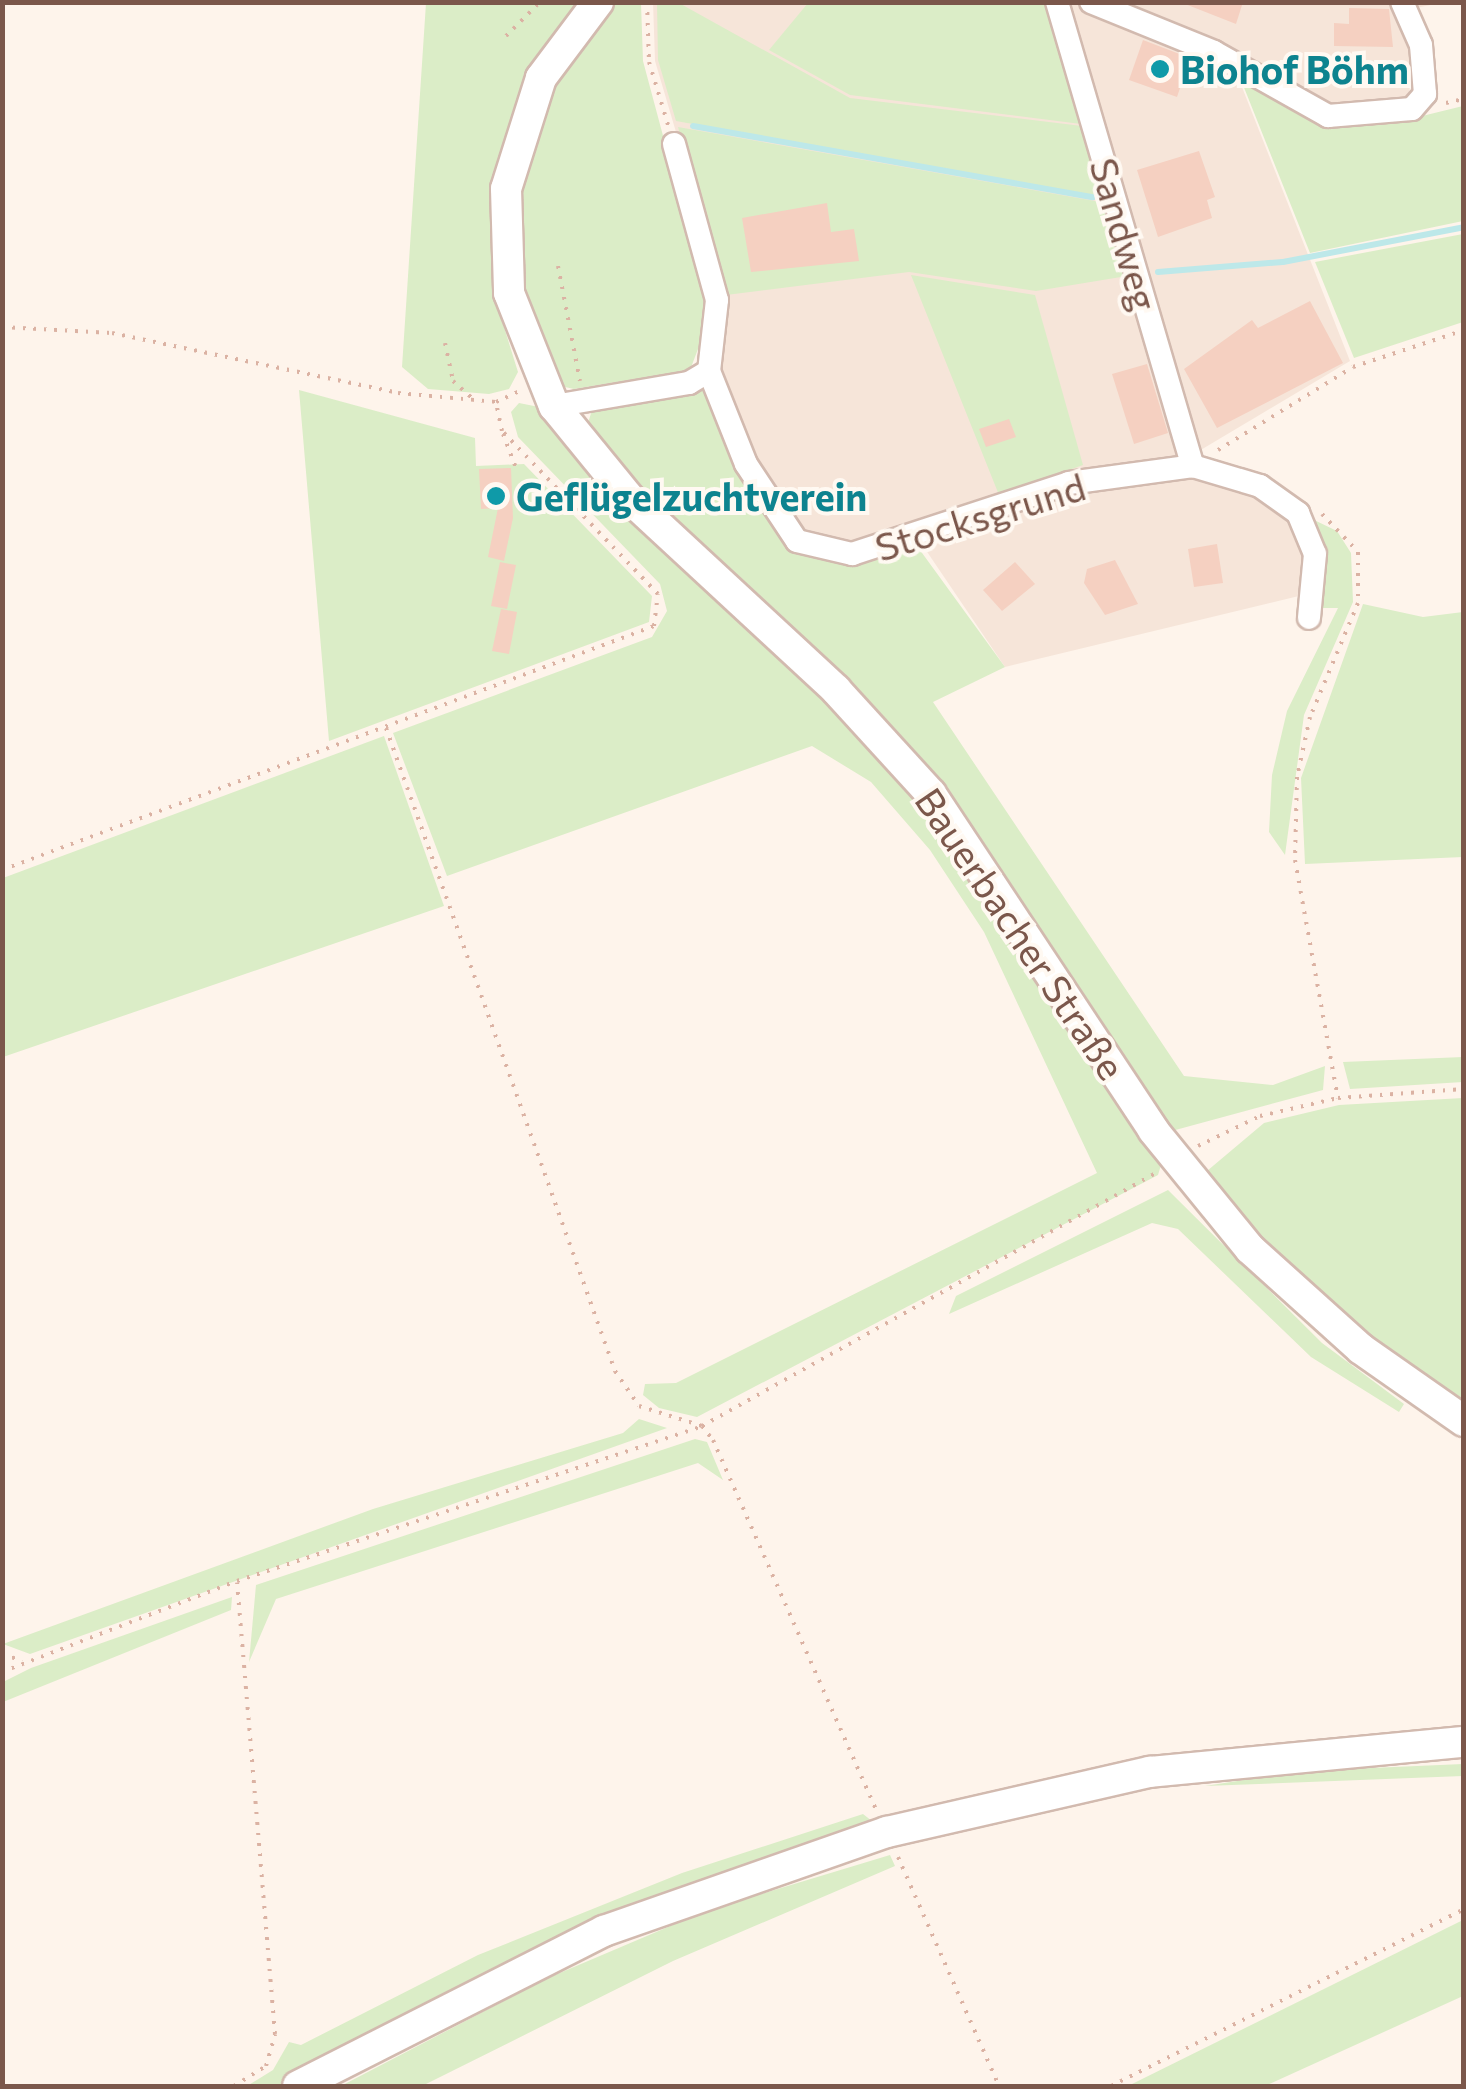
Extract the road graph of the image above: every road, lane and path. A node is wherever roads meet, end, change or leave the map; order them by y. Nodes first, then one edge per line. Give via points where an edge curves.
1 (540, 2) edge
2 (598, 2) edge
3 (647, 2) edge
4 (1056, 2) edge
5 (1092, 2) edge
6 (1402, 2) edge
7 (506, 36) dead end
8 (674, 144) joint
9 (558, 266) dead end
10 (2, 327) edge
11 (1464, 330) edge
12 (446, 344) dead end
13 (709, 371) junction
14 (538, 378) junction
15 (474, 400) junction
16 (496, 402) junction
17 (569, 403) junction
18 (502, 431) junction
19 (1193, 466) junction
20 (517, 471) dead end
21 (1298, 512) junction
22 (1309, 618) dead end
23 (386, 728) junction
24 (2, 870) edge
25 (1464, 1089) edge
26 (1338, 1098) junction
27 (1176, 1162) junction
28 (1464, 1421) edge
29 (702, 1426) junction
30 (237, 1581) junction
31 (2, 1655) edge
32 (26, 1660) junction
33 (2, 1672) edge
34 (1464, 1742) edge
35 (887, 1832) junction
36 (1464, 1910) edge
37 (234, 2086) edge
38 (298, 2086) edge
39 (999, 2086) edge
40 (1111, 2086) edge

1 - 7 path
2 - 14 street, Bauerbacher Straße via 541,78 507,173 509,294
3 - 8 path via 649,62
4 - 19 street, Sandweg
5 - 6 street via 1214,52 1328,116 1412,109 1424,94 1426,64
8 - 13 street, Stocksgrund via 717,300
9 - 17 path
10 - 15 path via 94,330
11 - 19 path via 1354,367
12 - 15 path via 452,381
13 - 17 street via 689,383
13 - 19 street, Stocksgrund via 765,500 791,536 822,553 885,548 1069,483
14 - 16 path
14 - 17 street, Bauerbacher Straße
15 - 16 path
16 - 18 path
17 - 27 street, Bauerbacher Straße via 629,498 836,690 931,794
18 - 20 path
18 - 23 path via 654,587 658,618 647,632
19 - 21 street, Stocksgrund via 1260,486
21 - 22 street via 1315,554
21 - 26 path via 1330,516 1358,552 1358,603 1296,777 1295,860
23 - 24 path
23 - 29 path via 615,1371 644,1410
25 - 26 path
26 - 27 path via 1260,1116
27 - 28 street, Bauerbacher Straße via 1301,1299
27 - 29 path
29 - 30 path
29 - 35 path
30 - 32 path
30 - 37 path via 276,2034 266,2066
31 - 32 path
32 - 33 path
34 - 35 street via 1186,1767
35 - 38 street via 604,1931
35 - 39 path
36 - 40 path

